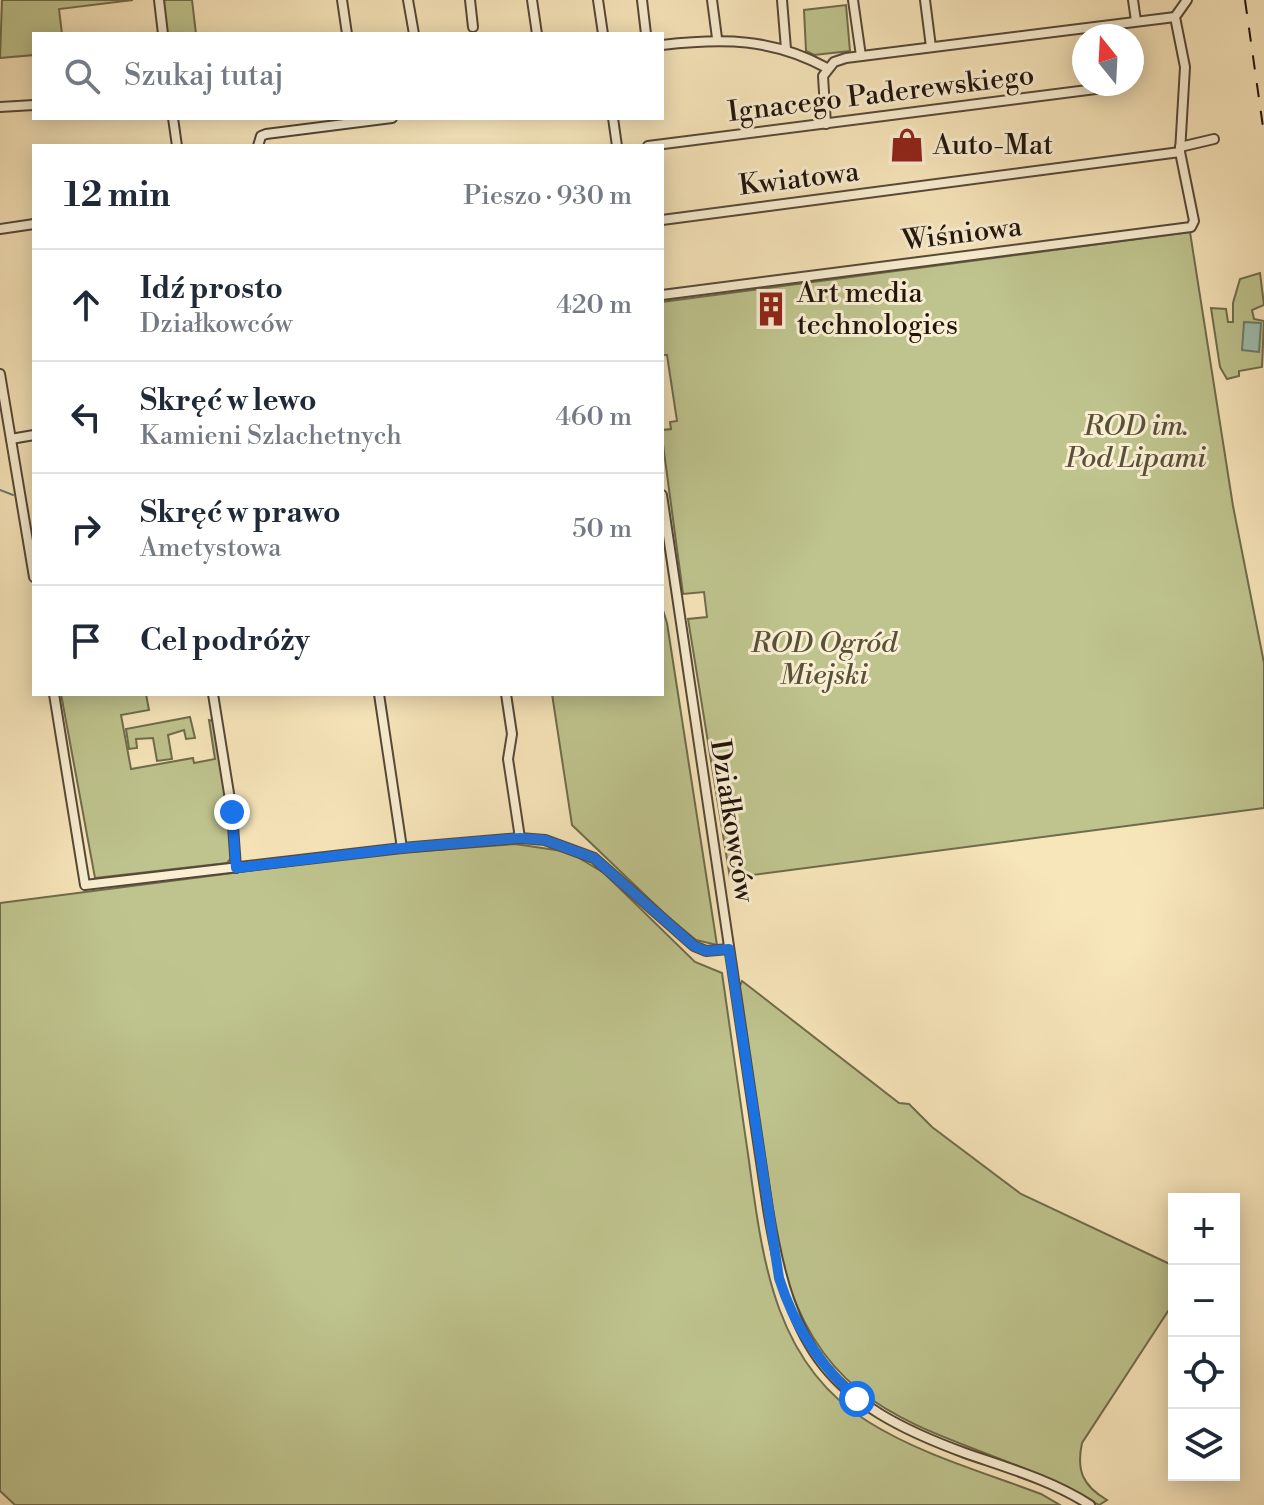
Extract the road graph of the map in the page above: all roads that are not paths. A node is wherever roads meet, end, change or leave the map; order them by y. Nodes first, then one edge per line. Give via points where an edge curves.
1 (159, 0) edge
2 (342, 0) edge
3 (408, 0) edge
4 (470, 0) edge
5 (532, 0) edge
6 (598, 0) edge
7 (642, 0) edge
8 (712, 0) edge
9 (782, 0) edge
10 (853, 0) edge
11 (925, 0) edge
12 (1133, 0) edge
13 (1187, 0) edge
14 (1175, 17) junction
15 (1136, 21) junction
16 (473, 27) dead end
17 (163, 32) edge
18 (347, 32) edge
19 (414, 32) edge
20 (537, 32) edge
21 (603, 32) edge
22 (646, 32) edge
23 (717, 38) junction
24 (664, 45) edge
25 (931, 47) junction
26 (786, 49) junction
27 (861, 56) junction
28 (827, 68) junction
29 (1072, 92) edge
30 (32, 105) edge
31 (0, 107) edge
32 (173, 120) edge
33 (360, 120) edge
34 (613, 120) edge
35 (826, 124) junction
36 (1214, 139) dead end
37 (177, 144) edge
38 (259, 144) edge
39 (617, 144) edge
40 (664, 144) edge
41 (1180, 150) junction
42 (664, 220) edge
43 (32, 224) edge
44 (0, 229) edge
45 (664, 295) edge
46 (0, 374) edge
47 (32, 435) edge
48 (11, 439) junction
49 (664, 509) edge
50 (32, 565) edge
51 (54, 696) edge
52 (213, 696) edge
53 (379, 696) edge
54 (506, 696) edge
55 (520, 838) junction
56 (402, 848) junction
57 (236, 868) junction
58 (729, 949) junction
59 (1090, 1505) edge

1 - 17 street
2 - 18 street
3 - 19 street
4 - 16 street
5 - 20 street
6 - 21 street
7 - 22 street
8 - 23 street
9 - 26 street
10 - 27 street
11 - 25 street
12 - 15 street
13 - 14 street
14 - 15 street
14 - 41 street via 1186,70
15 - 25 street
23 - 24 street
23 - 26 street
25 - 27 street
26 - 28 street
27 - 28 street
28 - 35 street via 822,85
29 - 35 street, Ignacego Paderewskiego
30 - 31 street
32 - 37 street
33 - 38 street via 266,134
34 - 39 street
35 - 40 street, Ignacego Paderewskiego
36 - 41 street, Kwiatowa
41 - 42 street, Kwiatowa
41 - 45 street, Wiśniowa via 1191,227
43 - 44 street
46 - 48 street
47 - 48 street
48 - 50 street
49 - 58 street, Działkowców
51 - 57 street via 85,885
52 - 57 street
53 - 56 street
54 - 55 street via 512,734 508,759
55 - 56 street
55 - 58 street via 545,840 594,858 684,940 706,951
56 - 57 street
58 - 59 street, Działkowców via 779,1278 813,1351 845,1389 894,1423 1048,1482

